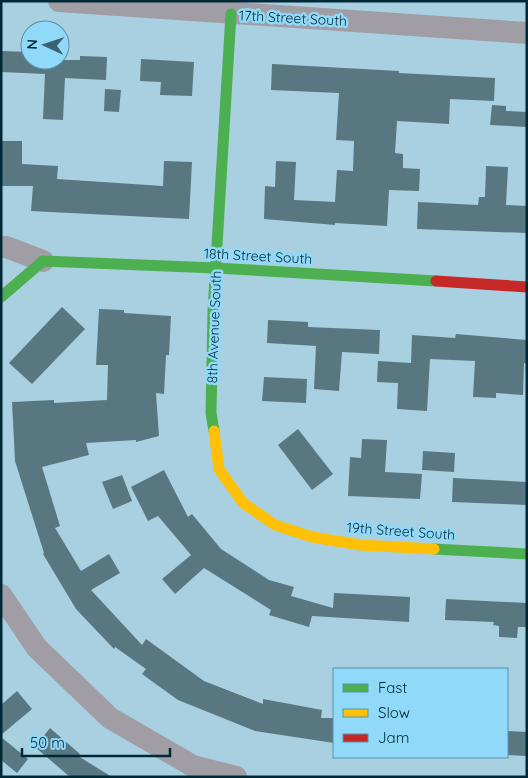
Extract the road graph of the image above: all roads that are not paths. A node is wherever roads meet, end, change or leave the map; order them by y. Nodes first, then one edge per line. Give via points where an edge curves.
1 (59, 1) edge
2 (356, 11) edge
3 (231, 14) junction
4 (527, 33) edge
5 (1, 247) edge
6 (43, 261) junction
7 (216, 268) junction
8 (527, 287) edge
9 (1, 297) edge
10 (274, 525) joint
11 (527, 554) edge
12 (1, 595) edge
13 (236, 777) edge

1 - 3 street, 17th Street South
2 - 3 street, 17th Street South
2 - 4 street, 17th Street South
3 - 7 street, 8th Avenue South
5 - 6 street
6 - 7 street, 18th Street South
6 - 9 street
7 - 8 street, 18th Street South
7 - 10 street, 8th Avenue South via 211,412 219,469 243,503
10 - 11 street, 19th Street South via 312,538 360,545
12 - 13 street via 37,648 110,718 193,766

